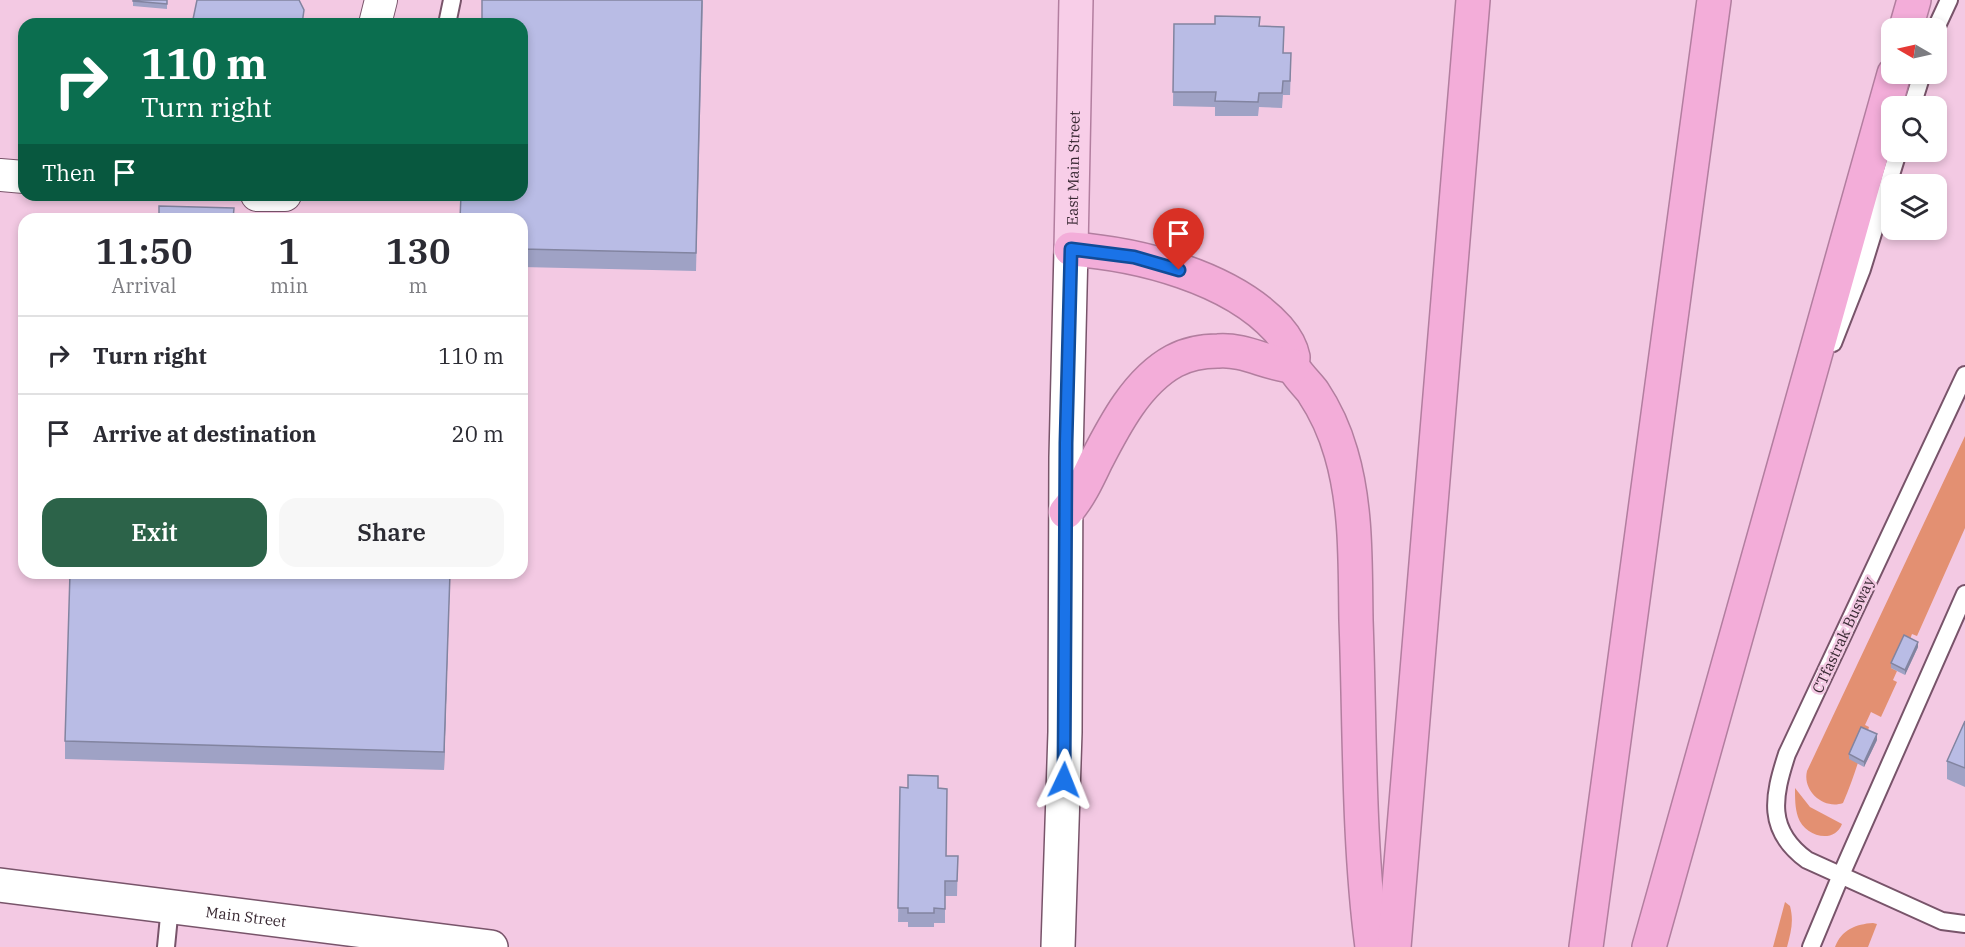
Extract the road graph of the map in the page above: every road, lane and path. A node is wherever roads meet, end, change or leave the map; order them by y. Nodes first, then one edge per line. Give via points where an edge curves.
1 (381, 0) edge
2 (452, 0) edge
3 (1076, 0) edge
4 (1473, 0) edge
5 (1714, 0) edge
6 (1720, 0) edge
7 (1914, 0) edge
8 (1949, 0) edge
9 (376, 18) edge
10 (448, 18) edge
11 (1909, 18) edge
12 (1941, 18) edge
13 (1710, 35) junction
14 (1891, 84) edge
15 (1895, 162) edge
16 (0, 175) edge
17 (18, 176) edge
18 (1071, 249) junction
19 (1293, 366) junction
20 (1965, 375) edge
21 (1776, 492) junction
22 (1066, 512) junction
23 (1965, 594) edge
24 (1840, 875) junction
25 (0, 885) edge
26 (170, 906) junction
27 (1965, 924) edge
28 (165, 947) edge
29 (492, 947) edge
30 (1058, 947) edge
31 (1372, 947) edge
32 (1394, 947) edge
33 (1586, 947) edge
34 (1649, 947) edge
35 (1811, 947) edge

1 - 9 street
2 - 10 lane
3 - 18 main road, East Main Street
4 - 32 highway
5 - 13 highway
6 - 13 highway
7 - 11 highway
8 - 12 lane
13 - 33 highway
14 - 21 highway
15 - 21 lane via 1862,269
16 - 17 street
18 - 19 highway via 1134,257 1192,275 1229,292 1278,329 1291,350
18 - 22 main road, East Main Street
19 - 22 highway via 1227,351 1202,352 1174,361 1146,384 1120,418 1077,499
19 - 31 highway via 1315,396 1338,441 1346,469 1354,547 1363,834
20 - 24 lane, CTfastrak Busway via 1781,773 1776,813 1785,840 1807,860
21 - 34 highway
22 - 30 main road, East Main Street via 1065,732
23 - 24 lane
24 - 27 lane, CTfastrak Busway via 1942,921
24 - 35 lane
25 - 26 main road, Main Street
26 - 28 lane
26 - 29 main road, Main Street

